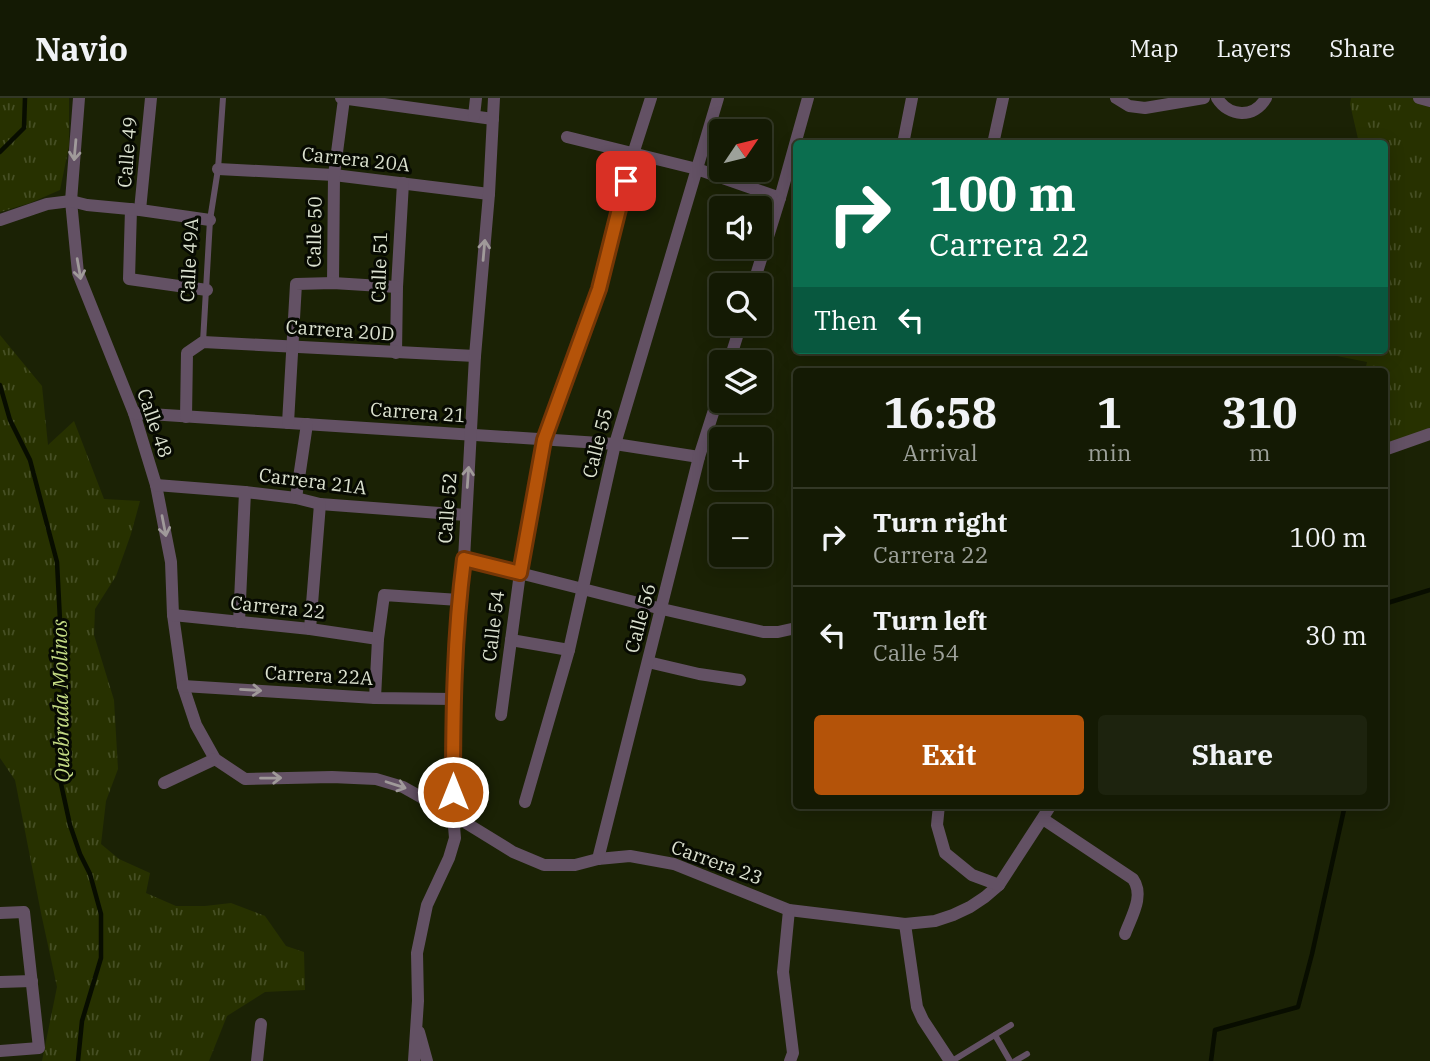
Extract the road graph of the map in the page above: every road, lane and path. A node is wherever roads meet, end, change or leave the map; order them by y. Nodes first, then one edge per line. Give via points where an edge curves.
1 (79, 98) edge
2 (151, 98) edge
3 (223, 98) edge
4 (342, 98) edge
5 (476, 98) edge
6 (494, 98) edge
7 (651, 98) edge
8 (719, 98) edge
9 (807, 98) edge
10 (912, 98) edge
11 (1003, 98) edge
12 (1116, 98) edge
13 (1204, 98) edge
14 (1217, 98) edge
15 (1266, 98) edge
16 (1419, 98) edge
17 (1430, 101) edge
18 (396, 102) edge
19 (474, 116) junction
20 (493, 119) junction
21 (567, 137) dead end
22 (796, 140) edge
23 (904, 140) edge
24 (994, 140) edge
25 (793, 150) edge
26 (633, 154) junction
27 (218, 169) junction
28 (697, 169) junction
29 (334, 175) junction
30 (402, 183) junction
31 (489, 194) junction
32 (780, 198) junction
33 (71, 201) junction
34 (136, 210) junction
35 (0, 220) edge
36 (211, 220) junction
37 (757, 273) edge
38 (333, 283) junction
39 (397, 287) junction
40 (207, 290) junction
41 (203, 342) junction
42 (293, 346) junction
43 (396, 353) junction
44 (475, 356) junction
45 (134, 413) junction
46 (713, 413) edge
47 (187, 417) junction
48 (288, 423) junction
49 (307, 424) junction
50 (1430, 434) edge
51 (471, 435) junction
52 (544, 440) junction
53 (615, 444) junction
54 (1388, 449) edge
55 (699, 457) junction
56 (156, 485) junction
57 (245, 492) junction
58 (296, 498) junction
59 (320, 504) junction
60 (466, 515) junction
61 (464, 559) junction
62 (520, 573) junction
63 (583, 588) junction
64 (458, 600) junction
65 (662, 609) junction
66 (173, 615) junction
67 (239, 622) junction
68 (310, 629) junction
69 (793, 629) edge
70 (378, 639) junction
71 (511, 640) junction
72 (569, 650) junction
73 (648, 662) junction
74 (740, 680) dead end
75 (183, 686) junction
76 (375, 698) junction
77 (453, 699) junction
78 (501, 715) dead end
79 (215, 759) junction
80 (164, 783) dead end
81 (525, 802) dead end
82 (939, 809) edge
83 (1049, 809) edge
84 (453, 814) junction
85 (1043, 819) junction
86 (598, 859) junction
87 (999, 885) junction
88 (789, 910) junction
89 (0, 913) edge
90 (905, 925) junction
91 (1125, 934) dead end
92 (32, 981) junction
93 (0, 982) edge
94 (261, 1024) dead end
95 (417, 1025) junction
96 (1011, 1025) dead end
97 (995, 1035) junction
98 (0, 1051) edge
99 (1027, 1054) dead end
100 (947, 1059) edge
101 (257, 1061) edge
102 (414, 1061) edge
103 (427, 1061) edge
104 (790, 1061) edge
105 (1013, 1061) edge

1 -> 33 street, Calle 48
2 - 34 street, Calle 49
3 - 27 lane, Calle 49A
4 - 18 street
4 - 29 street, Calle 50
5 - 19 street
6 - 20 street, Calle 52
7 - 26 street, Calle 54
8 - 28 street, Calle 55
9 - 22 street
10 - 23 street
11 - 24 street
12 - 13 street via 1145,108
14 - 15 street via 1221,105 1241,114 1251,112
16 - 17 street
18 - 19 street
19 - 20 street
20 - 31 street, Calle 52
21 - 26 street
25 - 32 street
26 - 28 street
26 - 52 street, Calle 54 via 599,289
27 - 29 street, Carrera 20A
27 - 36 lane, Calle 49A
28 - 32 street
28 - 53 street, Calle 55
29 - 30 street, Carrera 20A
29 - 38 street, Calle 50
30 - 31 street, Carrera 20A
30 - 39 street, Calle 51
44 -> 31 street, Calle 52
32 - 37 street
33 - 34 street
33 - 35 street
33 -> 45 street, Calle 48 via 78,273
34 - 36 street
34 - 40 street, Calle 49 via 129,279
36 - 40 lane, Calle 49A
38 - 39 street
38 - 42 street via 296,284
39 - 43 street, Calle 51
40 - 41 lane, Calle 49A
41 - 42 street, Carrera 20D
41 - 47 street, Calle 49A via 187,353
42 - 43 street, Carrera 20D
42 - 48 street
43 - 44 street, Carrera 20D
44 - 51 street, Calle 52
45 - 47 street, Carrera 21
45 - 56 street, Calle 48
46 - 55 street, Calle 56
47 - 48 street, Carrera 21
48 - 49 street, Carrera 21
49 - 51 street, Carrera 21
49 - 58 street
50 - 54 street
51 - 52 street, Carrera 21
60 -> 51 street, Calle 52
52 - 53 street, Carrera 21
52 - 62 street, Calle 54
53 - 55 street, Carrera 21
53 - 63 street, Calle 55
55 - 65 street, Calle 56
56 - 57 street, Carrera 21A
56 -> 66 street, Calle 48 via 171,562
57 - 58 street, Carrera 21A
57 - 67 street
58 - 59 street, Carrera 21A
59 - 60 street, Carrera 21A
59 - 68 street
60 - 61 street, Calle 52
61 - 62 street
61 - 64 street, Calle 52
62 - 63 street
62 - 71 street, Calle 54
63 - 65 street
63 - 72 street, Calle 55
64 - 70 street via 384,595
64 - 77 street, Calle 52
65 - 69 street via 763,632
65 - 73 street, Calle 56
66 - 67 street, Carrera 22
66 - 75 street, Calle 48
67 - 68 street, Carrera 22
68 - 70 street, Carrera 22
70 - 76 street
71 - 72 street
71 - 78 street, Calle 54
72 - 81 street, Calle 55
73 - 74 street
73 - 86 street, Calle 56
75 -> 76 street, Carrera 22A
75 - 79 street, Calle 48 via 195,725
76 - 77 street, Carrera 22A
77 - 84 street, Calle 52
79 - 80 street
79 -> 84 street, Carrera 23 via 245,779 376,779 403,787
82 - 87 street via 937,825 944,853 972,875
83 - 85 street, Carrera 23
84 - 86 street, Carrera 23 via 513,852 544,865
84 - 95 street, Calle 52 via 455,838 427,905 417,953
85 - 87 street, Carrera 23
85 - 91 street via 1138,886
86 - 88 street, Carrera 23 via 631,856 674,864
87 - 90 street, Carrera 23 via 953,915
88 - 90 street, Carrera 23
88 - 104 street via 783,972 793,1053
89 - 92 street via 24,912
90 - 100 street via 917,1007
92 - 93 street
92 - 98 street via 39,1048
94 - 101 street
95 - 102 street, Calle 52
95 - 103 street
96 - 97 lane
97 - 100 lane
97 - 105 lane
99 - 105 lane

